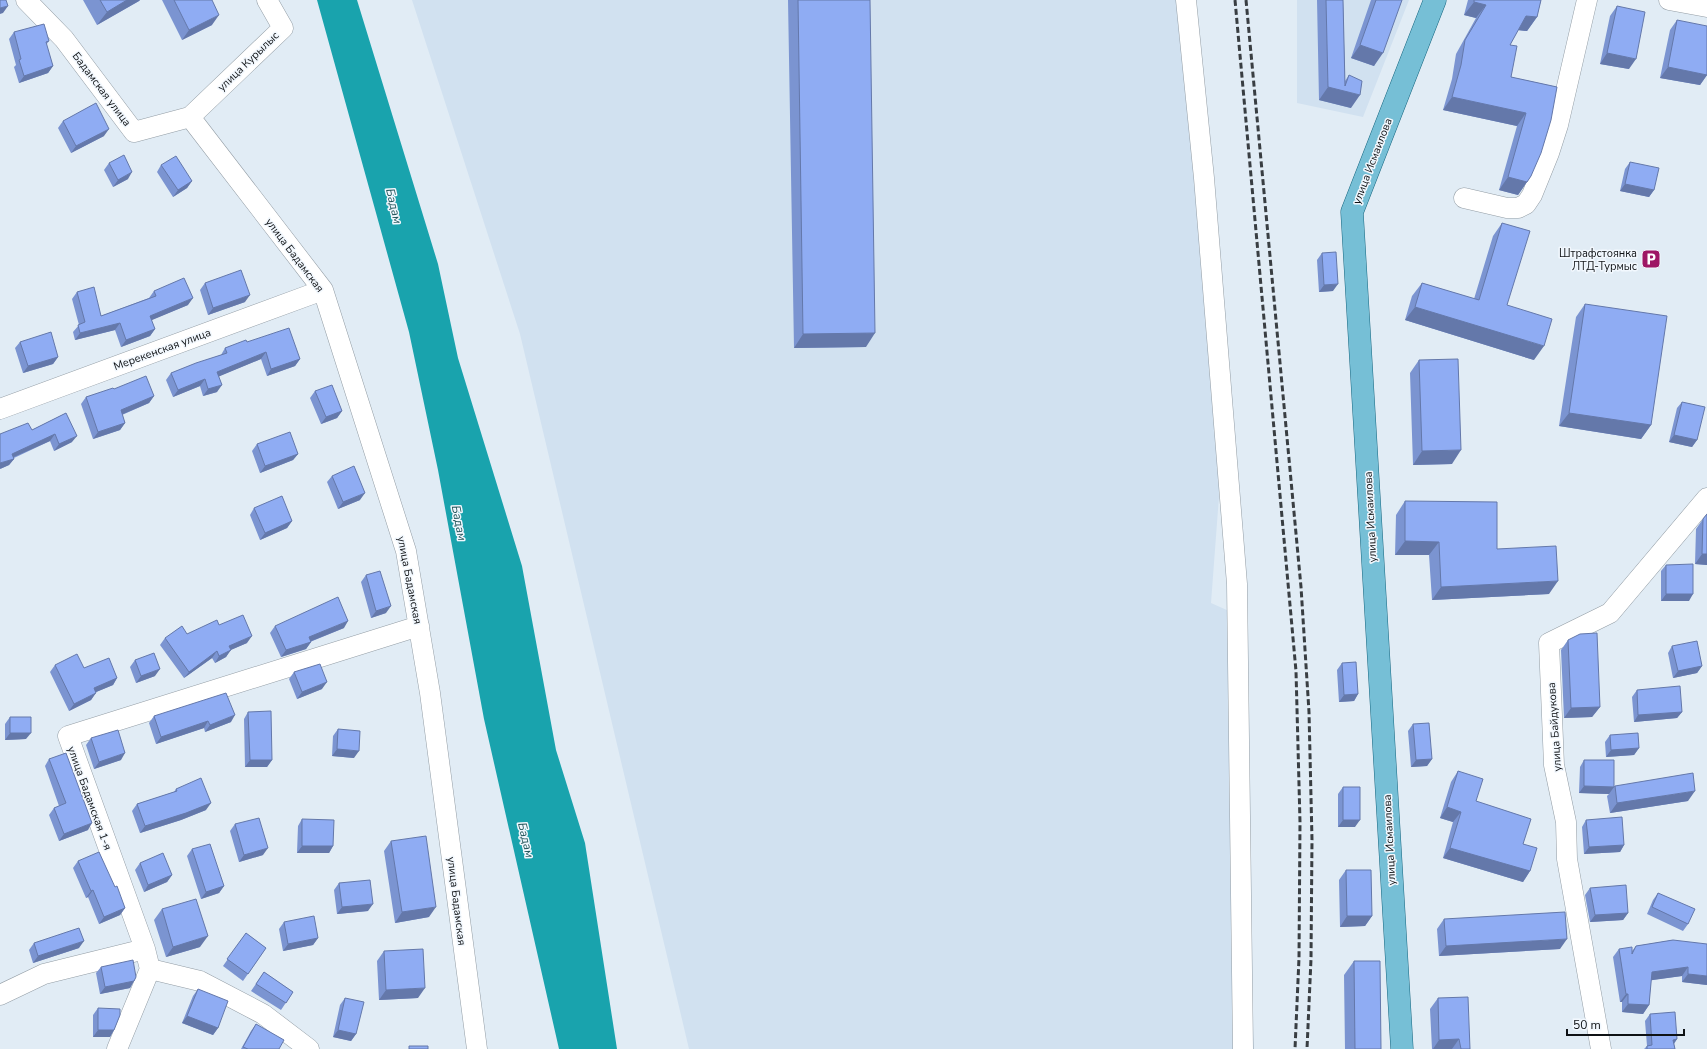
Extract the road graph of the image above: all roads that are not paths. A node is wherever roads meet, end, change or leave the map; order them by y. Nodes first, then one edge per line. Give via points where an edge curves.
1 (26, 0) edge
2 (267, 0) edge
3 (1186, 0) edge
4 (1435, 0) edge
5 (1587, 0) edge
6 (1669, 0) edge
7 (1707, 7) edge
8 (190, 117) junction
9 (1464, 198) dead end
10 (323, 290) junction
11 (0, 409) edge
12 (1707, 498) edge
13 (419, 626) junction
14 (145, 949) junction
15 (150, 969) junction
16 (0, 995) edge
17 (117, 1049) edge
18 (309, 1049) edge
19 (477, 1049) edge
20 (1243, 1049) edge
21 (1402, 1049) edge
22 (1601, 1049) edge

1 - 8 street, Бадамская улица via 64,39 134,132
2 - 8 street, улица Курылыс via 282,28
3 - 20 street via 1204,178 1238,584
4 - 21 main road, улица Исмаилова via 1352,212
5 - 9 street via 1558,125 1532,195 1526,204 1518,208 1507,208
6 - 7 street
8 - 10 street, улица Бадамская
10 - 11 street, Мерекенская улица
10 - 13 street, улица Бадамская via 406,551
12 - 22 street, улица Байдукова via 1610,613 1549,643 1554,765 1566,822 1567,859
13 - 14 street, улица Бадамская 1-я via 68,736
13 - 19 street, улица Бадамская
14 - 15 street, улица Бадамская 1-я
14 - 16 street via 44,974
15 - 17 street
15 - 18 street via 200,981 263,1014

